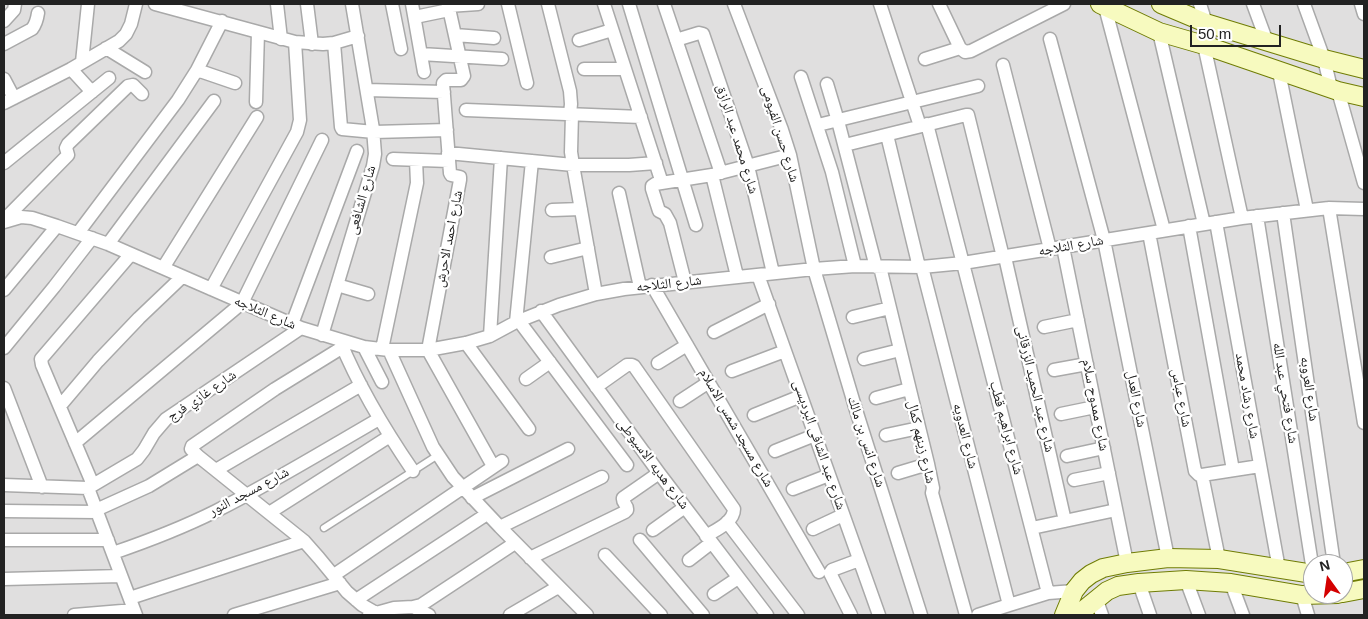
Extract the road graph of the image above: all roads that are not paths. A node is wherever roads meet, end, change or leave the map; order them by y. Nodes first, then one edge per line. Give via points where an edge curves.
1 (15, 4) edge
2 (88, 4) edge
3 (136, 4) edge
4 (155, 4) edge
5 (276, 4) edge
6 (307, 4) edge
7 (352, 4) edge
8 (392, 4) edge
9 (412, 4) edge
10 (478, 4) edge
11 (508, 4) edge
12 (548, 4) edge
13 (604, 4) edge
14 (629, 4) edge
15 (664, 4) edge
16 (734, 4) edge
17 (880, 4) edge
18 (1064, 4) edge
19 (1161, 4) edge
20 (1200, 4) edge
21 (1253, 4) edge
22 (1304, 4) edge
23 (1361, 4) edge
24 (942, 5) edge
25 (1102, 5) edge
26 (178, 7) edge
27 (448, 7) edge
28 (38, 13) dead end
29 (1364, 14) edge
30 (415, 17) junction
31 (222, 21) junction
32 (4, 22) edge
33 (1206, 23) junction
34 (612, 30) junction
35 (258, 32) junction
36 (1160, 32) junction
37 (358, 36) junction
38 (455, 36) junction
39 (494, 38) dead end
40 (281, 39) junction
41 (1050, 39) dead end
42 (579, 40) dead end
43 (676, 40) junction
44 (295, 42) junction
45 (334, 42) junction
46 (1268, 42) junction
47 (4, 44) edge
48 (312, 44) junction
49 (1207, 46) junction
50 (106, 48) junction
51 (960, 48) junction
52 (402, 49) dead end
53 (421, 54) junction
54 (459, 57) junction
55 (502, 59) dead end
56 (925, 59) dead end
57 (1324, 59) junction
58 (76, 66) junction
59 (1003, 66) dead end
60 (625, 68) junction
61 (584, 69) dead end
62 (1364, 69) edge
63 (197, 70) junction
64 (145, 72) dead end
65 (424, 72) dead end
66 (1279, 72) junction
67 (801, 77) dead end
68 (110, 78) dead end
69 (4, 80) edge
70 (235, 82) dead end
71 (527, 83) dead end
72 (827, 84) dead end
73 (978, 86) dead end
74 (367, 90) junction
75 (1335, 90) junction
76 (92, 92) junction
77 (444, 92) junction
78 (142, 94) dead end
79 (1364, 96) edge
80 (9, 100) edge
81 (214, 101) dead end
82 (256, 102) dead end
83 (912, 102) junction
84 (466, 110) dead end
85 (571, 114) junction
86 (257, 117) dead end
87 (642, 117) junction
88 (838, 121) junction
89 (924, 125) junction
90 (818, 126) junction
91 (447, 130) junction
92 (374, 132) junction
93 (887, 135) junction
94 (322, 140) dead end
95 (845, 145) junction
96 (357, 151) dead end
97 (790, 155) junction
98 (449, 157) junction
99 (501, 158) junction
100 (393, 159) dead end
101 (416, 160) junction
102 (532, 161) junction
103 (4, 163) edge
104 (656, 163) junction
105 (573, 165) junction
106 (748, 166) junction
107 (717, 174) junction
108 (683, 180) junction
109 (662, 183) junction
110 (1364, 183) edge
111 (619, 193) dead end
112 (1328, 208) junction
113 (1364, 208) edge
114 (581, 209) junction
115 (552, 210) dead end
116 (1307, 210) junction
117 (1283, 213) junction
118 (1257, 216) junction
119 (1242, 218) junction
120 (8, 220) edge
121 (1210, 223) junction
122 (696, 224) dead end
123 (57, 226) junction
124 (1189, 226) junction
125 (1164, 230) junction
126 (4, 233) edge
127 (78, 233) junction
128 (1149, 233) junction
129 (92, 238) junction
130 (1104, 240) junction
131 (108, 244) junction
132 (588, 248) junction
133 (1057, 248) junction
134 (131, 254) junction
135 (550, 257) dead end
136 (1004, 257) junction
137 (962, 263) junction
138 (855, 266) junction
139 (878, 267) junction
140 (920, 267) junction
141 (163, 268) junction
142 (814, 269) junction
143 (772, 273) junction
144 (758, 274) junction
145 (737, 276) junction
146 (182, 277) junction
147 (685, 282) junction
148 (337, 285) junction
149 (646, 286) junction
150 (211, 289) junction
151 (4, 290) edge
152 (368, 294) dead end
153 (596, 294) junction
154 (242, 303) junction
155 (769, 304) junction
156 (890, 308) junction
157 (541, 312) junction
158 (853, 317) dead end
159 (1078, 320) junction
160 (518, 322) junction
161 (296, 326) junction
162 (1044, 327) dead end
163 (714, 332) dead end
164 (322, 335) junction
165 (490, 336) junction
166 (466, 343) junction
167 (342, 344) junction
168 (687, 345) junction
169 (364, 347) junction
170 (4, 348) edge
171 (385, 350) junction
172 (428, 350) junction
173 (785, 350) junction
174 (900, 350) junction
175 (864, 359) dead end
176 (550, 362) junction
177 (658, 362) dead end
178 (1087, 364) junction
179 (1054, 370) dead end
180 (732, 371) dead end
181 (526, 379) dead end
182 (382, 382) dead end
183 (709, 382) junction
184 (361, 385) junction
185 (4, 388) edge
186 (596, 388) junction
187 (910, 389) junction
188 (801, 396) junction
189 (876, 398) dead end
190 (680, 401) dead end
191 (60, 406) junction
192 (1096, 407) junction
193 (8, 412) edge
194 (1060, 414) dead end
195 (754, 415) dead end
196 (379, 419) junction
197 (1364, 423) edge
198 (919, 428) junction
199 (530, 429) dead end
200 (815, 435) junction
201 (390, 436) junction
202 (886, 436) dead end
203 (75, 443) junction
204 (1104, 448) junction
205 (568, 449) dead end
206 (195, 452) junction
207 (775, 452) dead end
208 (438, 455) junction
209 (1068, 456) dead end
210 (928, 464) junction
211 (627, 465) dead end
212 (1260, 466) junction
213 (216, 470) junction
214 (1234, 470) junction
215 (414, 471) junction
216 (659, 473) junction
217 (898, 473) dead end
218 (1109, 473) junction
219 (829, 474) junction
220 (1202, 476) junction
221 (602, 477) dead end
222 (1074, 480) dead end
223 (4, 485) edge
224 (42, 487) junction
225 (91, 487) junction
226 (462, 487) junction
227 (793, 489) dead end
228 (247, 495) junction
229 (472, 498) junction
230 (685, 508) junction
231 (1116, 510) junction
232 (4, 511) edge
233 (97, 511) junction
234 (269, 513) junction
235 (487, 514) junction
236 (843, 515) junction
237 (1065, 521) junction
238 (726, 522) junction
239 (500, 527) junction
240 (324, 528) dead end
241 (1032, 528) junction
242 (813, 529) dead end
243 (653, 530) dead end
244 (4, 540) edge
245 (108, 540) junction
246 (640, 540) dead end
247 (709, 540) junction
248 (304, 541) junction
249 (515, 543) junction
250 (113, 553) junction
251 (605, 554) dead end
252 (1310, 554) edge
253 (1333, 554) edge
254 (530, 558) junction
255 (1168, 558) junction
256 (1219, 559) junction
257 (688, 560) dead end
258 (859, 560) junction
259 (1120, 564) junction
260 (1279, 569) junction
261 (819, 572) dead end
262 (1303, 572) edge
263 (122, 576) junction
264 (4, 578) edge
265 (738, 578) junction
266 (337, 579) junction
267 (1186, 580) junction
268 (1138, 583) junction
269 (1231, 583) junction
270 (1118, 586) junction
271 (558, 587) junction
272 (1074, 591) junction
273 (714, 594) dead end
274 (1048, 594) junction
275 (1302, 595) joint
276 (130, 598) junction
277 (1096, 598) junction
278 (356, 600) junction
279 (1009, 604) junction
280 (413, 607) junction
281 (135, 613) edge
282 (373, 614) edge
283 (74, 615) edge
284 (234, 615) edge
285 (429, 615) edge
286 (510, 615) edge
287 (587, 615) edge
288 (661, 615) edge
289 (703, 615) edge
290 (767, 615) edge
291 (798, 615) edge
292 (851, 615) edge
293 (878, 615) edge
294 (922, 615) edge
295 (966, 615) edge
296 (978, 615) edge
297 (1064, 615) edge
298 (1081, 615) edge
299 (1102, 615) edge
300 (1150, 615) edge
301 (1199, 615) edge
302 (1243, 615) edge
303 (1308, 615) edge

1 - 32 street
2 - 58 street
3 - 50 street via 126,34
4 - 26 street
5 - 40 street
6 - 48 street
7 - 37 street, شارع الشافعى
8 - 52 street
9 - 30 street
10 - 27 street
11 - 71 street
12 - 85 street via 570,91
13 - 34 street
14 - 108 street
15 - 43 street
16 - 97 street, شارع حسن الفيومى
17 - 83 street, شارع ابراهيم قطب
18 - 51 street via 971,51 965,52
19 - 33 street
20 - 33 street
21 - 46 street
22 - 57 street
23 - 29 street
24 - 51 street
25 - 36 street
25 - 125 street
26 - 31 street
27 - 30 street
27 - 38 street
28 - 47 street via 32,29
30 - 53 street
31 - 35 street
31 - 63 street
33 - 46 street
33 - 49 street
34 - 42 street
34 - 60 street
35 - 40 street
35 - 82 street
36 - 49 street
36 - 121 street, شارع رشاد محمد
37 - 45 street
37 - 74 street, شارع الشافعى
38 - 39 street
38 - 54 street
40 - 44 street
41 - 130 street, شارع العدل
43 - 106 street, شارع محمد عبد الرازق via 703,33
43 - 107 street
44 - 48 street
44 - 150 street via 300,120 295,138
45 - 48 street
45 - 92 street via 342,129
46 - 57 street
49 - 66 street
49 - 119 street
50 - 58 street
50 - 64 street
51 - 56 street
53 - 54 street
53 - 65 street
54 - 55 street
54 - 77 street via 464,76 460,80 444,80
57 - 62 street
57 - 75 street
58 - 76 street
58 - 80 street
59 - 133 street, شارع ممدوح سلام
60 - 61 street
60 - 87 street
63 - 70 street
63 - 127 street
66 - 75 street
66 - 116 street
67 - 90 street
68 - 76 street
69 - 80 street
72 - 88 street, شارع زينهم كمال
73 - 83 street
74 - 77 street
74 - 92 street, شارع الشافعى
75 - 79 street
75 - 110 street
76 - 103 street
77 - 91 street, شارع احمد الاحرش
78 - 120 street via 133,85 128,86 68,144 68,155
81 - 131 street
83 - 88 street
83 - 89 street, شارع ابراهيم قطب
84 - 85 street
85 - 87 street
85 - 105 street
86 - 141 street
87 - 104 street
88 - 90 street
88 - 95 street, شارع زينهم كمال
89 - 93 street
89 - 136 street, شارع عبد الحميد الزرقانى via 966,115 970,118
89 - 137 street, شارع ابراهيم قطب
90 - 138 street
91 - 92 street
91 - 98 street, شارع احمد الاحرش
92 - 148 street, شارع الشافعى via 373,166
93 - 95 street
93 - 140 street, شارع العدويه
94 - 154 street
95 - 139 street, شارع زينهم كمال
96 - 161 street
97 - 106 street
97 - 142 street, شارع حسن الفيومى
98 - 99 street
98 - 101 street
98 - 172 street, شارع احمد الاحرش via 450,175 458,176 460,180
99 - 102 street
99 - 165 street
100 - 101 street
101 - 171 street via 417,183
102 - 105 street
102 - 160 street
104 - 105 street
104 - 109 street
105 - 114 street
106 - 107 street
106 - 143 street, شارع محمد عبد الرازق
107 - 108 street
107 - 145 street
108 - 109 street
108 - 122 street
109 - 147 street via 653,185 652,189 659,211 670,223
111 - 149 street, شارع مسجد شمس الاسلام
112 - 113 street, شارع الثلاجه
112 - 116 street, شارع الثلاجه
112 - 197 street
114 - 115 street
114 - 132 street
116 - 117 street, شارع الثلاجه
117 - 118 street, شارع الثلاجه
117 - 253 street, شارع العروبه
118 - 119 street, شارع الثلاجه
118 - 252 street, شارع فتحي عبد الله
119 - 121 street, شارع الثلاجه
120 - 123 street, شارع الثلاجه via 32,218
120 - 126 street
121 - 124 street, شارع الثلاجه
121 - 212 street, شارع رشاد محمد
123 - 127 street, شارع الثلاجه
123 - 151 street
124 - 125 street, شارع الثلاجه
124 - 214 street
125 - 128 street, شارع الثلاجه
127 - 129 street, شارع الثلاجه
128 - 130 street, شارع الثلاجه
128 - 220 street, شارع عباس via 1195,471
129 - 131 street, شارع الثلاجه
129 - 170 street
130 - 133 street, شارع الثلاجه
130 - 255 street, شارع العدل
131 - 134 street, شارع الثلاجه
132 - 135 street
132 - 153 street
133 - 136 street, شارع الثلاجه
133 - 159 street, شارع ممدوح سلام
134 - 141 street, شارع الثلاجه
134 - 191 street via 41,359
136 - 137 street, شارع الثلاجه
136 - 237 street, شارع عبد الحميد الزرقانى
137 - 140 street, شارع الثلاجه
137 - 241 street, شارع ابراهيم قطب
138 - 139 street, شارع الثلاجه
138 - 142 street, شارع الثلاجه
139 - 140 street, شارع الثلاجه
139 - 156 street, شارع زينهم كمال
140 - 279 street, شارع العدويه
141 - 146 street, شارع الثلاجه
142 - 143 street, شارع الثلاجه
142 - 294 street, شارع انس بن مالك
143 - 144 street, شارع الثلاجه
144 - 145 street, شارع الثلاجه
144 - 155 street, شارع عبد الشافى البرديسى
145 - 147 street, شارع الثلاجه
146 - 150 street, شارع الثلاجه
146 - 191 street via 118,339
147 - 149 street, شارع الثلاجه
148 - 152 street
148 - 164 street, شارع الشافعى
149 - 153 street, شارع الثلاجه
149 - 168 street, شارع مسجد شمس الاسلام
150 - 154 street, شارع الثلاجه
153 - 157 street, شارع الثلاجه
154 - 161 street, شارع الثلاجه
154 - 203 street
155 - 163 street
155 - 173 street, شارع عبد الشافى البرديسى
156 - 158 street
156 - 174 street, شارع زينهم كمال
157 - 160 street, شارع الثلاجه
157 - 186 street, شارع هديه الاسيوطى
159 - 162 street
159 - 178 street, شارع ممدوح سلام
160 - 165 street, شارع الثلاجه
160 - 176 street
161 - 164 street, شارع الثلاجه
161 - 225 street, شارع غازي فرج via 166,420 137,459
164 - 167 street, شارع الثلاجه
165 - 166 street, شارع الثلاجه
166 - 172 street, شارع الثلاجه
166 - 199 street
167 - 169 street, شارع الثلاجه
167 - 184 street
167 - 206 street via 192,446
168 - 177 street
168 - 183 street, شارع مسجد شمس الاسلام
169 - 171 street, شارع الثلاجه
169 - 182 street
171 - 172 street, شارع الثلاجه
171 - 208 street
172 - 226 street via 497,464
173 - 180 street
173 - 188 street, شارع عبد الشافى البرديسى
174 - 175 street
174 - 187 street, شارع زينهم كمال
176 - 181 street
176 - 211 street
178 - 179 street
178 - 192 street, شارع ممدوح سلام
183 - 190 street
183 - 261 street, شارع مسجد شمس الاسلام
184 - 196 street
184 - 213 street
185 - 193 street
186 - 216 street, شارع هديه الاسيوطى
186 - 238 street via 627,365 634,366 734,509 733,516
187 - 189 street
187 - 198 street, شارع زينهم كمال
188 - 195 street
188 - 200 street, شارع عبد الشافى البرديسى
191 - 203 street
192 - 194 street
192 - 204 street, شارع ممدوح سلام
193 - 224 street
196 - 201 street
196 - 228 street, شارع مسجد النور
198 - 202 street
198 - 210 street, شارع زينهم كمال
200 - 207 street
200 - 219 street, شارع عبد الشافى البرديسى
201 - 215 street
201 - 234 street
203 - 225 street
204 - 209 street
204 - 218 street, شارع ممدوح سلام
205 - 229 street
206 - 213 street
206 - 233 street via 149,486
208 - 215 lane
208 - 226 street
210 - 217 street
210 - 295 street, شارع زينهم كمال via 932,493
212 - 214 street
212 - 260 street, شارع رشاد محمد
213 - 228 street
214 - 220 street
215 - 240 lane
216 - 230 street, شارع هديه الاسيوطى
216 - 254 street via 623,498 627,507 625,512
218 - 222 street
218 - 231 street, شارع ممدوح سلام
219 - 227 street
219 - 236 street, شارع عبد الشافى البرديسى
220 - 256 street, شارع عباس
221 - 239 street
223 - 224 street
224 - 225 street
225 - 233 street
226 - 229 street
226 - 266 street
228 - 234 street
228 - 250 street, شارع مسجد النور via 181,527
229 - 235 street
230 - 243 street
230 - 247 street, شارع هديه الاسيوطى
231 - 237 street
231 - 259 street, شارع ممدوح سلام
232 - 233 street
233 - 245 street
234 - 248 street
235 - 239 street
235 - 278 street
236 - 242 street
236 - 258 street, شارع عبد الشافى البرديسى
237 - 241 street
238 - 247 street
238 - 291 street
239 - 249 street
241 - 274 street, شارع ابراهيم قطب
244 - 245 street
245 - 250 street
246 - 289 street
247 - 257 street
247 - 265 street, شارع هديه الاسيوطى
248 - 266 street
248 - 276 street
249 - 254 street
249 - 280 street via 421,605
250 - 263 street
251 - 288 street
254 - 271 street
255 - 256 street
255 - 259 street
256 - 260 street
258 - 292 street via 830,573
258 - 293 street, شارع عبد الشافى البرديسى
259 - 270 street
259 - 272 street via 1091,574
260 - 262 street
263 - 264 street
263 - 276 street
265 - 273 street
265 - 290 street, شارع هديه الاسيوطى
266 - 278 street
266 - 284 street
267 - 268 street
267 - 269 street
267 - 301 street
268 - 270 street
268 - 300 street
269 - 275 street
269 - 302 street
270 - 277 street
271 - 286 street
271 - 287 street
272 - 274 street
272 - 297 street
274 - 279 street
275 - 303 street
276 - 281 street
277 - 298 street
277 - 299 street
278 - 282 street
279 - 296 street
280 - 282 street
280 - 285 street
281 - 283 street

